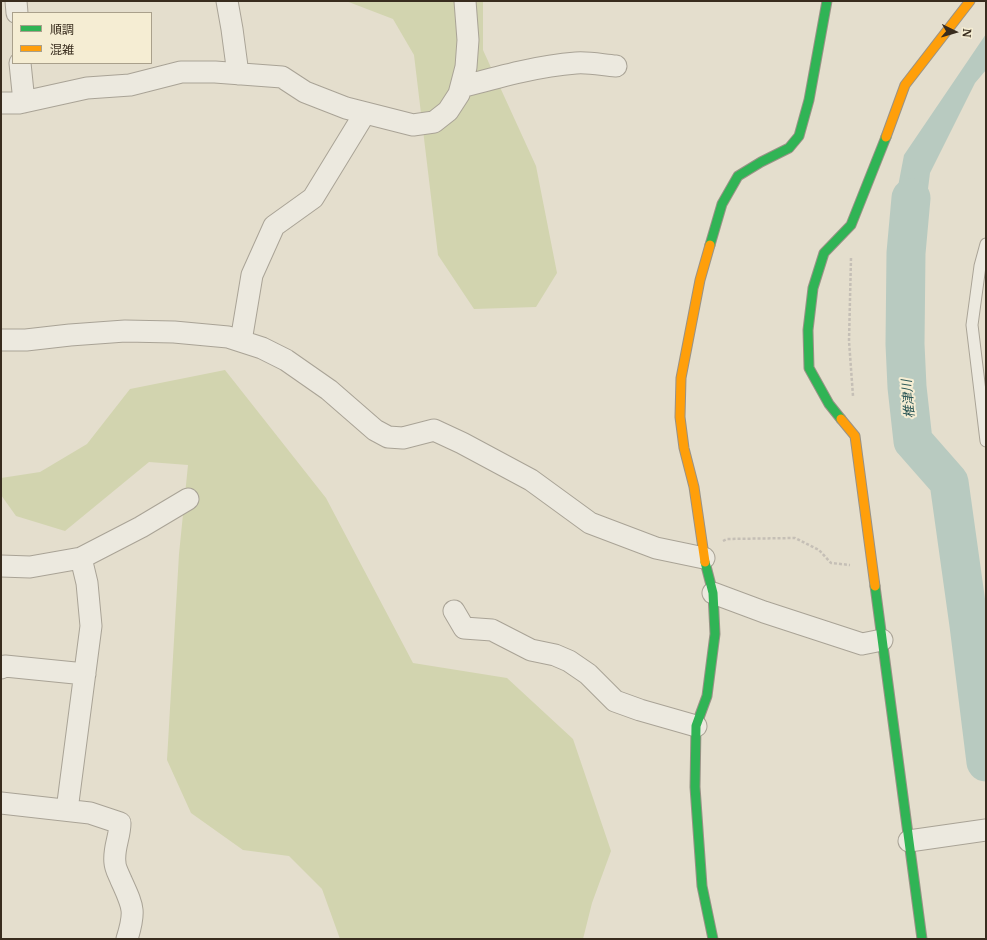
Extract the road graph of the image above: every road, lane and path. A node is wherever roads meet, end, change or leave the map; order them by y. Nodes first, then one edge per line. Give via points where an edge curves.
1 (16, 1) edge
2 (227, 1) edge
3 (465, 1) edge
4 (827, 1) edge
5 (970, 1) edge
6 (17, 12) edge
7 (20, 64) edge
8 (616, 66) dead end
9 (238, 74) junction
10 (461, 88) junction
11 (24, 102) junction
12 (1, 103) edge
13 (365, 113) junction
14 (851, 225) junction
15 (986, 244) edge
16 (1, 340) edge
17 (241, 341) junction
18 (853, 398) dead end
19 (986, 441) edge
20 (188, 499) dead end
21 (704, 554) junction
22 (81, 558) junction
23 (1, 566) edge
24 (873, 569) junction
25 (713, 592) junction
26 (454, 611) dead end
27 (882, 640) junction
28 (1, 668) edge
29 (85, 674) junction
30 (696, 726) junction
31 (1, 803) edge
32 (67, 810) junction
33 (986, 830) edge
34 (909, 841) junction
35 (127, 939) edge
36 (713, 939) edge
37 (922, 939) edge

1 - 6 street
2 - 9 street
3 - 10 street via 468,40
4 - 21 street via 809,100 799,136 789,148 738,176 722,204 700,280 681,378 680,417
5 - 14 street via 905,85
7 - 11 street
8 - 10 street via 577,63 543,67
9 - 11 street via 181,72 130,85 87,88
9 - 13 street via 282,77 305,92
10 - 13 street via 448,111 434,122 413,126
11 - 12 street
13 - 17 street via 314,198 274,226 252,275
14 - 18 path via 849,341
14 - 24 street via 824,253 813,288 808,330 809,368 829,404 855,436
15 - 19 lane via 980,266 972,325
16 - 17 street via 125,331 174,332 228,337
17 - 21 street via 286,360 329,390 375,430 388,436 403,438 434,430 531,480 590,523 656,548
20 - 22 street
21 - 24 path via 727,539 796,538 819,550 831,563
21 - 25 street
22 - 23 street via 30,568
22 - 29 street via 87,583 91,626
24 - 27 street
25 - 27 street via 764,612 862,644
25 - 30 street via 715,634 707,696
26 - 30 street via 464,628 492,630 531,650 569,661 588,674 616,701
27 - 34 street
28 - 29 street via 5,666
29 - 32 street
30 - 36 street via 695,787 702,886
31 - 32 street
32 - 35 street via 90,813 120,823 114,864 133,907 132,924
33 - 34 street
34 - 37 street

